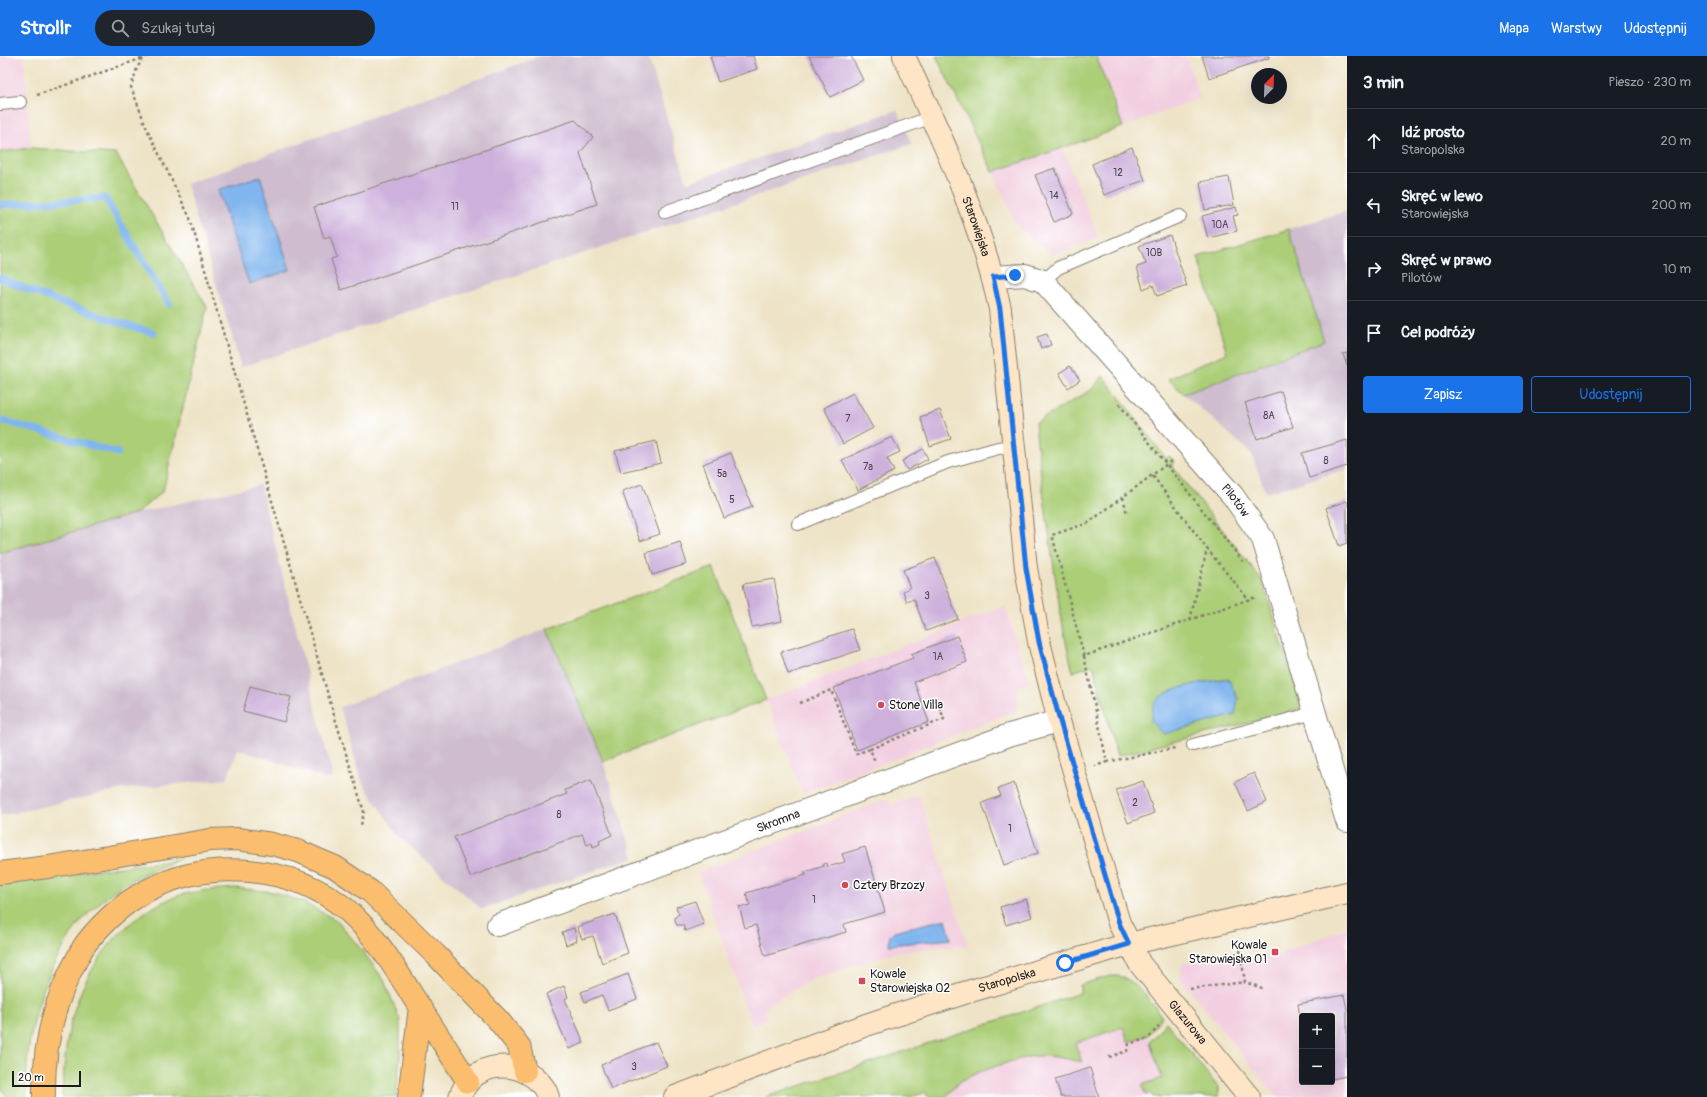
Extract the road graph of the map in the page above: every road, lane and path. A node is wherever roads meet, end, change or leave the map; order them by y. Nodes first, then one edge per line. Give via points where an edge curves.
1 (148, 56) edge
2 (904, 56) edge
3 (144, 57) junction
4 (20, 102) joint
5 (0, 104) edge
6 (932, 117) junction
7 (665, 212) dead end
8 (1180, 216) dead end
9 (993, 277) junction
10 (1043, 281) junction
11 (1115, 399) dead end
12 (1014, 446) junction
13 (1171, 462) dead end
14 (1167, 465) junction
15 (1153, 476) junction
16 (1123, 497) junction
17 (1127, 514) dead end
18 (798, 524) dead end
19 (1207, 549) junction
20 (1248, 567) dead end
21 (1278, 589) junction
22 (1249, 600) junction
23 (1190, 620) junction
24 (1084, 656) junction
25 (937, 700) dead end
26 (800, 702) dead end
27 (1314, 713) junction
28 (1060, 721) junction
29 (1193, 745) joint
30 (870, 749) junction
31 (873, 757) dead end
32 (1107, 762) junction
33 (1094, 766) dead end
34 (1347, 821) edge
35 (360, 825) dead end
36 (0, 873) edge
37 (1347, 893) edge
38 (498, 925) dead end
39 (1129, 944) junction
40 (1240, 950) dead end
41 (1245, 982) junction
42 (1262, 988) dead end
43 (1184, 990) dead end
44 (420, 1007) junction
45 (1164, 1019) dead end
46 (1109, 1057) dead end
47 (525, 1071) junction
48 (464, 1089) edge
49 (44, 1097) edge
50 (409, 1097) edge
51 (548, 1097) edge
52 (675, 1097) edge
53 (1249, 1097) edge

1 - 3 path
2 - 6 street, Starowiejska
3 - 4 path
3 - 35 path via 137,68 131,87 147,129 190,218 364,812
4 - 5 lane
6 - 7 lane
6 - 9 street, Starowiejska via 983,242
8 - 10 lane via 1058,268
9 - 10 street via 1026,275
9 - 12 street, Starowiejska via 1000,309
10 - 21 street, Pilotów via 1233,496 1263,539
11 - 14 path
12 - 18 lane via 948,462
12 - 28 street, Starowiejska via 1026,568 1039,642
13 - 14 path
14 - 15 path
14 - 20 path
15 - 16 path
15 - 19 path
16 - 17 path
16 - 24 path via 1088,523 1052,536
19 - 22 path
19 - 23 path
21 - 22 path
21 - 27 street, Pilotów
22 - 23 path
23 - 24 path
24 - 32 path
25 - 30 path via 944,719
26 - 30 path via 831,690 856,754
27 - 29 lane
27 - 34 street, Pilotów
28 - 38 street, Skromna via 1009,735
28 - 39 street, Starowiejska via 1119,923
29 - 32 path
30 - 31 path
32 - 33 path
36 - 47 highway via 210,840 237,839 298,851 335,867 370,891 431,950 519,1046
37 - 39 street, Staropolska
39 - 52 street, Staropolska via 964,992 866,1025
39 - 53 street, Glazurowa via 1140,964
40 - 41 path
41 - 42 path
41 - 43 path
44 - 48 highway
44 - 49 highway via 393,964 367,931 347,910 317,890 296,881 257,872 221,871 185,876 142,894 115,913 87,942 68,976 51,1020
44 - 50 highway
45 - 46 path via 1149,1038 1129,1044 1127,1051
47 - 48 street via 510,1066 495,1066 480,1072
47 - 51 street via 538,1080

